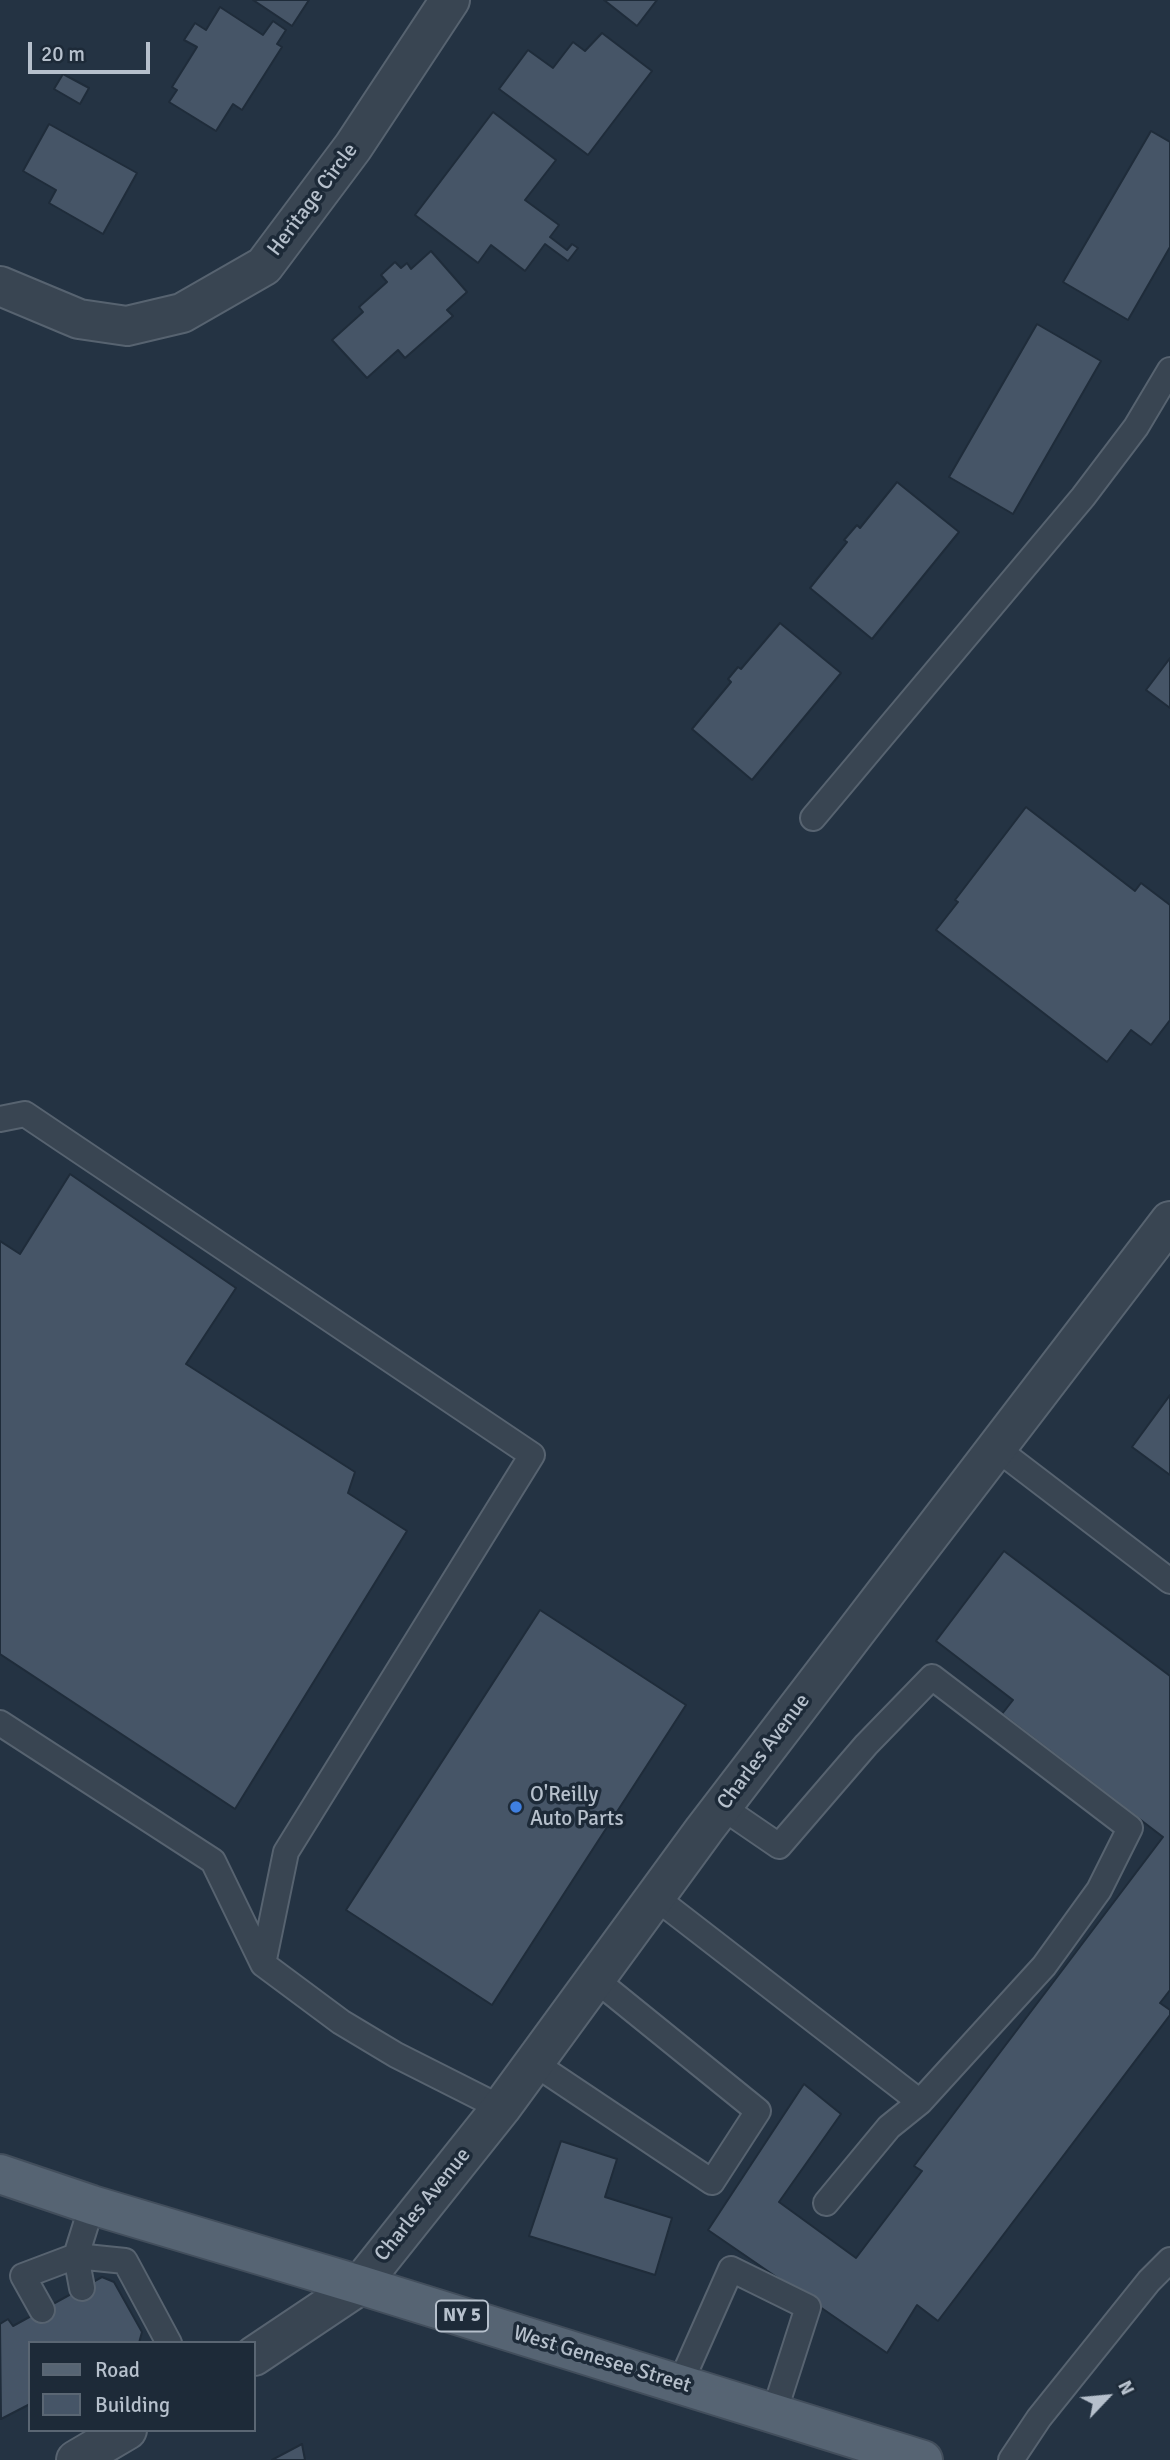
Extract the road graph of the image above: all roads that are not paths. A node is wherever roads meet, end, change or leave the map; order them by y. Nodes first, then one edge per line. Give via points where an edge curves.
1 (450, 0) edge
2 (0, 286) edge
3 (1170, 370) edge
4 (813, 818) dead end
5 (0, 1119) edge
6 (1169, 1225) edge
7 (996, 1448) junction
8 (1170, 1581) edge
9 (0, 1723) edge
10 (722, 1807) junction
11 (655, 1897) junction
12 (263, 1964) junction
13 (595, 1979) junction
14 (534, 2063) junction
15 (920, 2102) junction
16 (500, 2108) junction
17 (0, 2174) edge
18 (826, 2203) dead end
19 (92, 2205) junction
20 (76, 2256) junction
21 (1170, 2260) edge
22 (360, 2284) junction
23 (82, 2288) dead end
24 (42, 2310) dead end
25 (168, 2341) edge
26 (256, 2355) edge
27 (680, 2384) junction
28 (774, 2413) junction
29 (124, 2432) edge
30 (76, 2460) edge
31 (923, 2460) edge
32 (1011, 2460) edge

1 - 2 street, Heritage Circle via 353,147 264,266 182,313 127,326 79,319
3 - 4 lane via 1136,427 1083,497
5 - 12 lane via 25,1114 532,1455 286,1852
6 - 7 street, Charles Avenue
7 - 8 lane
7 - 10 street, Charles Avenue
9 - 12 lane via 213,1861
10 - 11 street, Charles Avenue
10 - 15 lane via 779,1846 932,1677 1130,1828 1099,1890 1044,1966
11 - 13 street, Charles Avenue
11 - 15 lane
12 - 16 lane via 341,2022
13 - 14 street, Charles Avenue
13 - 14 lane via 758,2111 712,2182
14 - 16 street, Charles Avenue
15 - 18 lane via 890,2127
16 - 22 street, Charles Avenue
17 - 19 main road, West Genesee Street / NY 5
19 - 20 lane
19 - 22 main road, West Genesee Street / NY 5
20 - 23 lane
20 - 24 lane via 23,2276
20 - 25 lane via 125,2261
21 - 32 lane via 1039,2418
22 - 26 street, Charles Avenue
22 - 27 main road, West Genesee Street / NY 5
27 - 28 main road, West Genesee Street / NY 5
27 - 28 lane via 731,2269 808,2307
28 - 31 main road, West Genesee Street / NY 5
29 - 30 street

